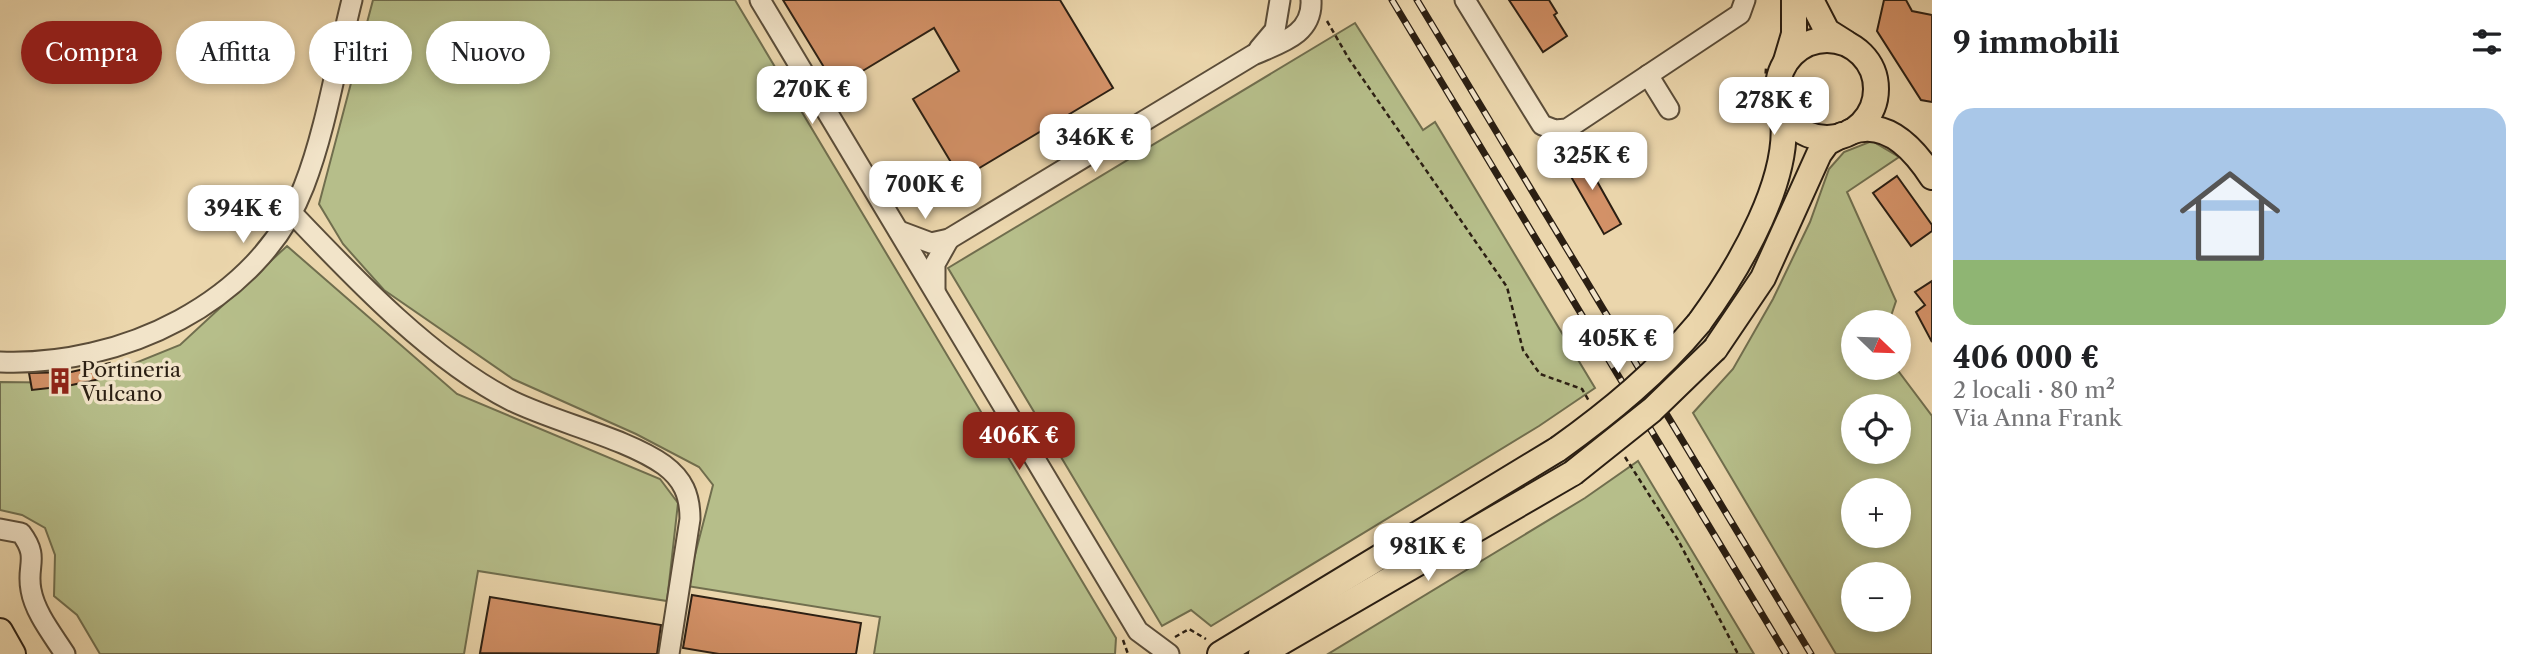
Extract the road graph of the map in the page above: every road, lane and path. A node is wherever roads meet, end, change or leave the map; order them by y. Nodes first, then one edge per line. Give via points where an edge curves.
1 (352, 0) edge
2 (760, 0) edge
3 (1280, 0) edge
4 (1311, 0) edge
5 (1465, 0) edge
6 (1745, 0) edge
7 (1794, 0) edge
8 (1811, 0) edge
9 (1327, 21) dead end
10 (1847, 44) junction
11 (1253, 55) junction
12 (1779, 60) junction
13 (1648, 75) junction
14 (1876, 88) junction
15 (1773, 106) junction
16 (1669, 109) dead end
17 (1846, 134) junction
18 (1932, 156) edge
19 (1932, 177) edge
20 (291, 212) junction
21 (899, 231) junction
22 (950, 239) junction
23 (935, 292) junction
24 (0, 362) edge
25 (1589, 401) dead end
26 (1619, 447) dead end
27 (1, 530) edge
28 (0, 631) edge
29 (1138, 631) junction
30 (1213, 646) edge
31 (1168, 648) edge
32 (13, 654) edge
33 (65, 654) edge
34 (669, 654) edge
35 (1128, 654) edge
36 (1142, 654) edge
37 (1261, 654) edge
38 (1738, 654) edge

1 - 20 street via 311,163
2 - 21 street
3 - 11 street via 1275,30
4 - 11 street via 1310,18 1294,37
5 - 13 street via 1542,125 1567,129
6 - 13 street via 1740,14
7 - 12 main road via 1794,34
8 - 10 main road via 1827,31
9 - 25 path via 1507,287 1523,350 1540,374 1582,389
10 - 12 main road via 1813,41
10 - 14 main road via 1868,61
11 - 22 street
12 - 15 main road
12 - 15 path via 1764,81
13 - 16 street
14 - 17 main road via 1870,112
14 - 18 main road via 1882,107
15 - 17 main road via 1806,133 1823,138
15 - 30 main road, bridge via 1784,140 1774,179 1738,262 1699,323 1670,357 1631,394 1558,449
17 - 19 main road via 1867,128 1888,133 1906,145
17 - 37 main road, bridge via 1827,143 1819,153 1763,278 1715,349 1652,410 1573,473
20 - 24 street via 246,271 166,327 81,356
20 - 34 street via 377,298 466,373 539,413 650,456 675,474 685,486 690,519
21 - 22 street via 932,243
21 - 23 street
22 - 23 street via 935,264
23 - 29 street
26 - 38 path via 1678,540
27 - 33 street via 21,533 30,545 30,588 35,604
28 - 32 main road
29 - 31 street
29 - 35 path via 1123,641
29 - 36 street
30 - 31 path via 1189,629

